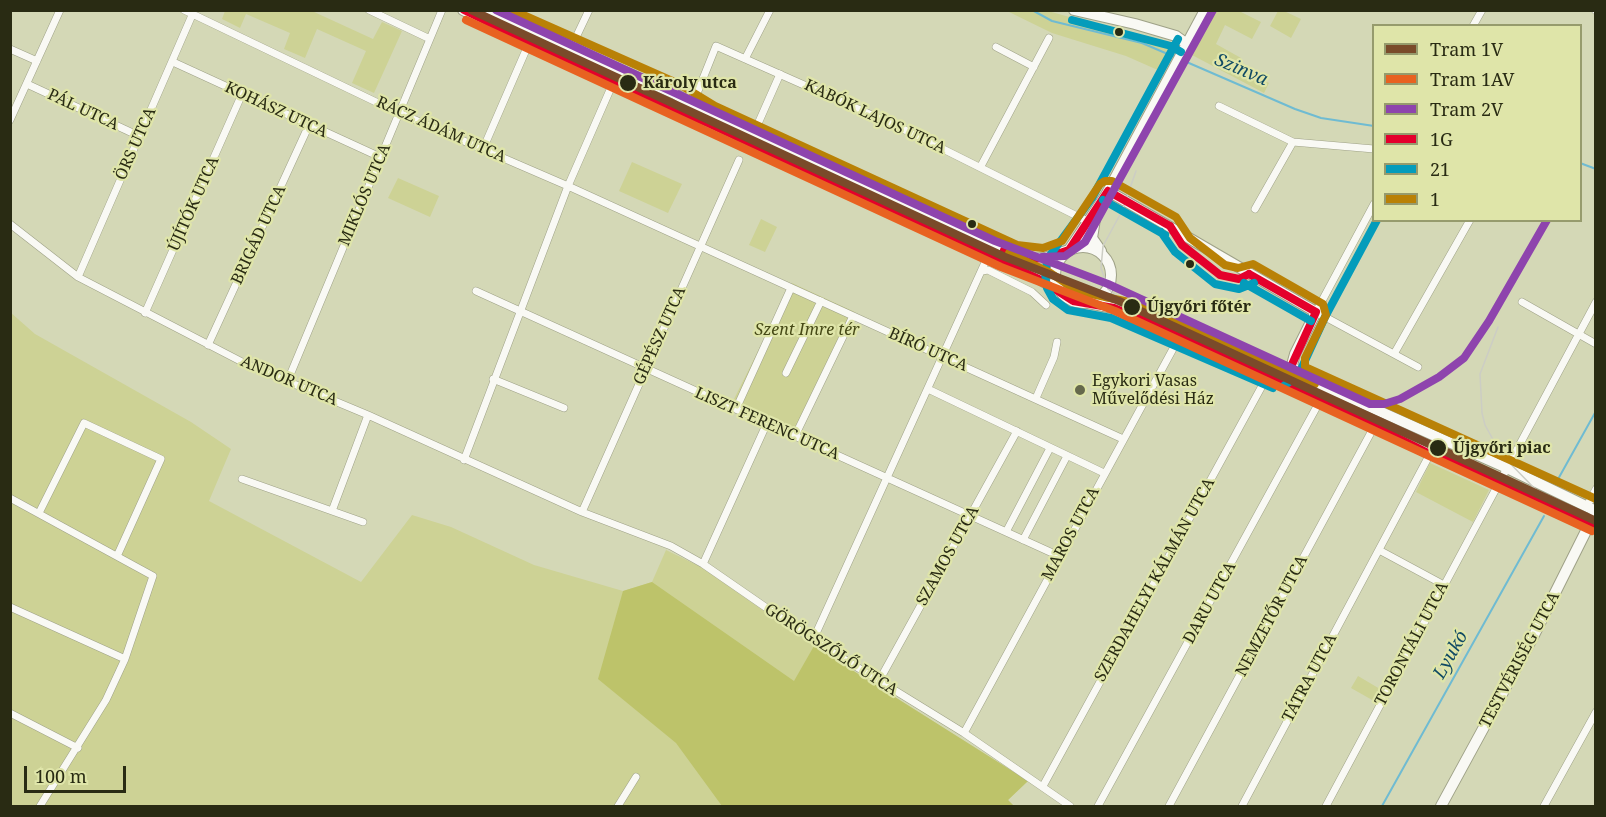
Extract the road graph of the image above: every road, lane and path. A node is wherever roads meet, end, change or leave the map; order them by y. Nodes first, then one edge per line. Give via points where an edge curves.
1 (60, 10) edge
2 (184, 10) edge
3 (369, 10) edge
4 (442, 10) edge
5 (463, 10) edge
6 (589, 10) edge
7 (770, 10) edge
8 (1074, 10) edge
9 (1205, 10) edge
10 (1482, 10) edge
11 (193, 12) edge
12 (491, 12) edge
13 (1474, 24) edge
14 (1049, 38) dead end
15 (430, 39) junction
16 (529, 43) junction
17 (1187, 44) junction
18 (996, 47) dead end
19 (10, 49) edge
20 (570, 50) junction
21 (745, 59) junction
22 (37, 62) junction
23 (173, 62) junction
24 (1034, 67) junction
25 (780, 74) junction
26 (613, 83) junction
27 (27, 84) junction
28 (242, 94) junction
29 (692, 106) junction
30 (1219, 106) dead end
31 (399, 113) junction
32 (10, 120) edge
33 (309, 124) junction
34 (753, 135) junction
35 (139, 136) junction
36 (1293, 142) junction
37 (483, 149) junction
38 (1372, 149) edge
39 (380, 157) junction
40 (739, 160) dead end
41 (981, 166) junction
42 (568, 186) junction
43 (1108, 191) junction
44 (1101, 204) junction
45 (1372, 208) edge
46 (1255, 209) dead end
47 (1089, 222) junction
48 (1469, 222) edge
49 (10, 224) edge
50 (701, 246) junction
51 (1069, 250) junction
52 (1105, 256) junction
53 (988, 258) junction
54 (982, 271) junction
55 (78, 277) junction
56 (791, 288) junction
57 (476, 291) dead end
58 (1061, 292) junction
59 (821, 301) junction
60 (1522, 302) dead end
61 (1596, 302) edge
62 (1088, 303) junction
63 (1046, 305) dead end
64 (520, 311) junction
65 (1316, 312) junction
66 (145, 313) junction
67 (853, 316) junction
68 (1578, 335) junction
69 (1180, 336) junction
70 (1057, 342) dead end
71 (1596, 344) edge
72 (208, 345) junction
73 (1394, 354) junction
74 (943, 357) junction
75 (1418, 367) dead end
76 (645, 368) junction
77 (1293, 370) junction
78 (786, 373) dead end
79 (1272, 377) junction
80 (493, 379) junction
81 (288, 380) junction
82 (928, 389) junction
83 (1036, 398) junction
84 (1321, 399) junction
85 (564, 408) dead end
86 (736, 409) junction
87 (368, 416) junction
88 (767, 423) junction
89 (1375, 425) junction
90 (1017, 431) junction
91 (795, 436) junction
92 (1123, 439) junction
93 (1050, 448) junction
94 (1430, 454) junction
95 (1067, 456) junction
96 (464, 460) junction
97 (1507, 468) junction
98 (1104, 473) junction
99 (887, 478) junction
100 (242, 479) dead end
101 (1499, 482) junction
102 (1596, 489) edge
103 (10, 498) edge
104 (1593, 510) edge
105 (332, 511) junction
106 (582, 512) junction
107 (39, 513) junction
108 (970, 516) junction
109 (363, 522) dead end
110 (1593, 525) edge
111 (1006, 532) junction
112 (1023, 540) junction
113 (1379, 550) junction
114 (118, 554) junction
115 (1059, 556) junction
116 (703, 564) junction
117 (1444, 585) junction
118 (10, 607) edge
119 (813, 640) junction
120 (125, 659) junction
121 (879, 681) junction
122 (1596, 712) edge
123 (10, 713) edge
124 (964, 733) junction
125 (78, 748) junction
126 (636, 777) dead end
127 (1043, 786) junction
128 (40, 807) edge
129 (618, 807) edge
130 (1070, 807) edge
131 (1098, 807) edge
132 (1169, 807) edge
133 (1242, 807) edge
134 (1326, 807) edge
135 (1441, 807) edge
136 (1544, 807) edge

1 - 22 street
2 - 11 street, RÁCZ ÁDÁM UTCA
3 - 15 street
4 - 15 street, MIKLÓS UTCA
5 - 16 street
6 - 20 street
7 - 21 street
8 - 17 street via 1176,36
9 - 17 street
10 - 13 street
11 - 23 street, ÖRS UTCA
11 - 31 street, RÁCZ ÁDÁM UTCA
12 - 20 street
14 - 24 street
15 - 31 street, MIKLÓS UTCA
16 - 26 street
16 - 37 street
17 - 43 street
18 - 24 street
19 - 22 street
20 - 29 street via 675,94
21 - 25 street, KABÓK LAJOS UTCA
21 - 29 street, KABÓK LAJOS UTCA via 716,46
22 - 27 street
23 - 28 street, KOHÁSZ UTCA
23 - 35 street, ÖRS UTCA
24 - 41 street
25 - 34 street
25 - 41 street, KABÓK LAJOS UTCA
26 - 42 street
26 - 53 street via 705,122
27 - 32 street
27 - 35 street, PÁL UTCA
28 - 33 street, KOHÁSZ UTCA
28 - 66 street, ÚJÍTÓK UTCA
29 - 34 street
30 - 36 street
31 - 37 street, RÁCZ ÁDÁM UTCA
31 - 39 street, MIKLÓS UTCA
33 - 39 street, KOHÁSZ UTCA
33 - 72 street, BRIGÁD UTCA
34 - 51 street via 1014,255 1044,258
35 - 55 street, ÖRS UTCA
36 - 38 street
36 - 46 street
37 - 42 street, RÁCZ ÁDÁM UTCA
39 - 81 street, MIKLÓS UTCA
40 - 50 street, GÉPÉSZ UTCA
41 - 47 street, KABÓK LAJOS UTCA
42 - 50 street, RÁCZ ÁDÁM UTCA
42 - 64 street
43 - 44 street
43 - 65 street
44 - 47 street
44 - 52 street via 1091,233
45 - 65 street
47 - 51 street
48 - 73 street
49 - 55 street, ANDOR UTCA
50 - 56 street, BÍRÓ UTCA
50 - 76 street, GÉPÉSZ UTCA
51 - 52 street via 1088,247
51 - 58 street via 1056,268
52 - 62 street via 1112,271 1110,284 1104,294
53 - 54 street
53 - 58 street
54 - 63 street via 988,270 1032,292
54 - 74 street
55 - 66 street, ANDOR UTCA
56 - 59 street, BÍRÓ UTCA
56 - 86 street
57 - 64 street, LISZT FERENC UTCA
58 - 62 street via 1073,301
59 - 67 street, BÍRÓ UTCA
59 - 78 street
60 - 68 street
61 - 68 street, TORONTÁLI UTCA
62 - 69 street via 1114,308
64 - 76 street, LISZT FERENC UTCA
64 - 80 street
65 - 73 street
65 - 77 street
66 - 72 street, ANDOR UTCA
67 - 74 street, BÍRÓ UTCA
67 - 91 street
68 - 71 street
68 - 97 street, TORONTÁLI UTCA
69 - 77 street via 1193,328
69 - 79 street
69 - 92 street, MAROS UTCA
70 - 83 street
72 - 81 street, ANDOR UTCA
73 - 75 street
74 - 82 street
74 - 83 street, BÍRÓ UTCA
76 - 86 street, LISZT FERENC UTCA
76 - 106 street, GÉPÉSZ UTCA
77 - 79 street
77 - 97 street
79 - 84 street
79 - 127 street, SZERDAHELYI KÁLMÁN UTCA
80 - 85 street
80 - 96 street
81 - 87 street, ANDOR UTCA
82 - 90 street
82 - 99 street
83 - 92 street, BÍRÓ UTCA
84 - 89 street
84 - 131 street, DARU UTCA
86 - 88 street, LISZT FERENC UTCA
87 - 96 street, ANDOR UTCA
87 - 105 street
88 - 91 street, LISZT FERENC UTCA
88 - 116 street
89 - 94 street
89 - 132 street, NEMZETŐR UTCA
90 - 93 street
90 - 108 street, SZAMOS UTCA
91 - 99 street, LISZT FERENC UTCA
92 - 98 street, MAROS UTCA
93 - 95 street
93 - 111 street
94 - 101 street
94 - 113 street, TÁTRA UTCA
95 - 98 street
95 - 112 street
96 - 106 street, ANDOR UTCA
97 - 101 street, TORONTÁLI UTCA
97 - 104 street
98 - 115 street, MAROS UTCA
99 - 108 street, LISZT FERENC UTCA
99 - 119 street
100 - 105 street
101 - 110 street
101 - 117 street, TORONTÁLI UTCA
102 - 104 street
103 - 107 street
104 - 110 street, TESTVÉRISÉG UTCA
105 - 109 street
106 - 116 street, GÖRÖGSZŐLŐ UTCA via 671,546
107 - 114 street
107 - 114 street via 84,423 161,459
108 - 111 street, LISZT FERENC UTCA
108 - 121 street, SZAMOS UTCA
110 - 135 street, TESTVÉRISÉG UTCA
111 - 112 street, LISZT FERENC UTCA
112 - 115 street, LISZT FERENC UTCA
113 - 117 street
113 - 133 street, TÁTRA UTCA
114 - 120 street via 153,576
115 - 124 street, MAROS UTCA
116 - 119 street, GÖRÖGSZŐLŐ UTCA
117 - 134 street, TORONTÁLI UTCA
118 - 120 street
119 - 121 street, GÖRÖGSZŐLŐ UTCA
120 - 125 street
121 - 124 street, GÖRÖGSZŐLŐ UTCA
122 - 136 street
123 - 125 street
124 - 127 street, GÖRÖGSZŐLŐ UTCA
125 - 128 street
126 - 129 street
127 - 130 street, GÖRÖGSZŐLŐ UTCA

